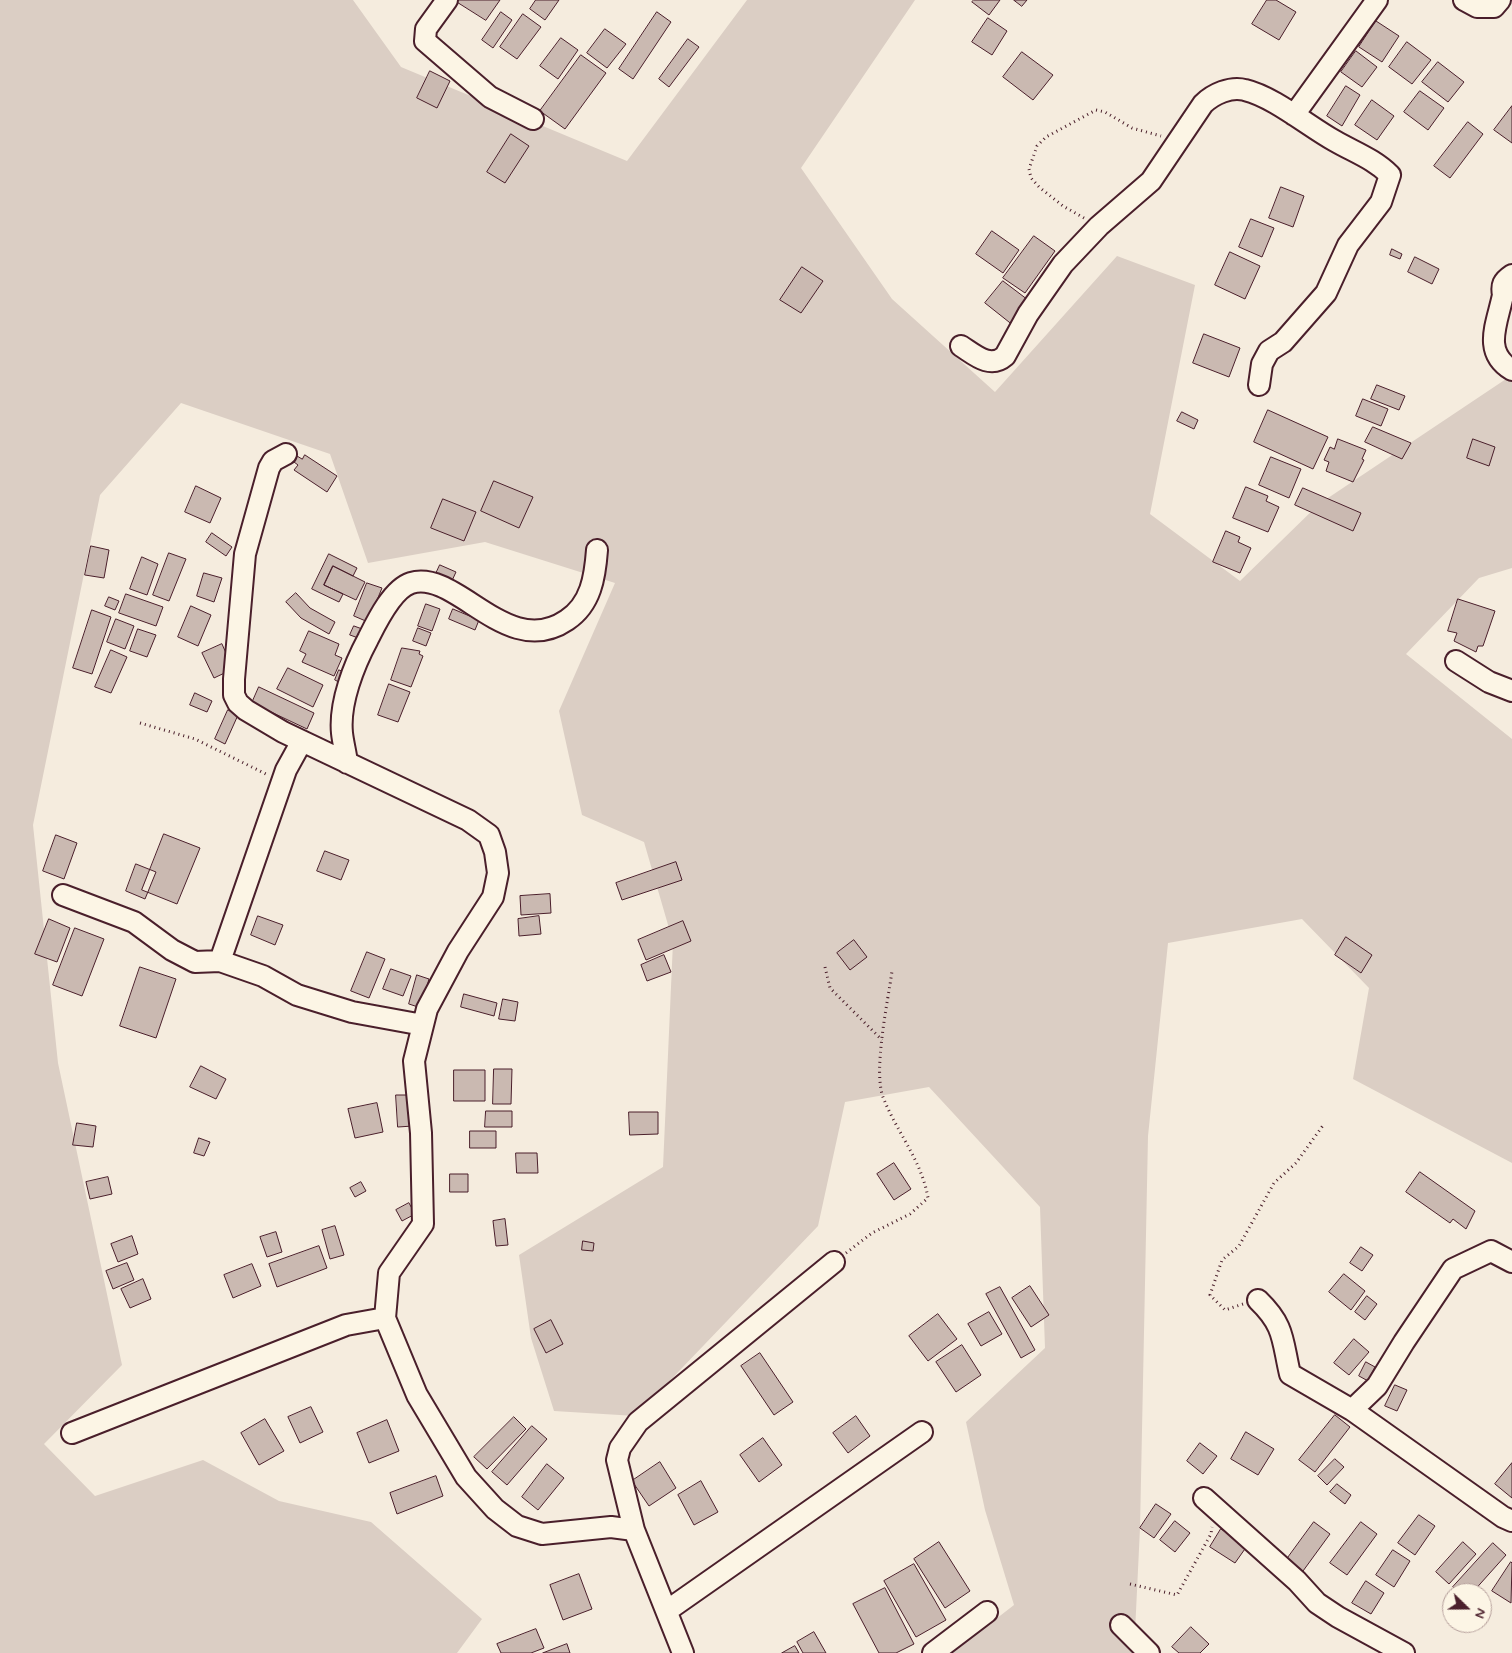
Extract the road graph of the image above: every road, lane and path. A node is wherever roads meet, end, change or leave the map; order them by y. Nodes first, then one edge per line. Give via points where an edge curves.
1 (448, 0) edge
2 (1378, 0) edge
3 (1464, 0) edge
4 (1500, 0) edge
5 (1294, 115) junction
6 (533, 119) dead end
7 (1181, 140) junction
8 (1098, 226) junction
9 (1512, 274) edge
10 (961, 346) dead end
11 (1512, 370) edge
12 (1259, 385) dead end
13 (286, 454) dead end
14 (597, 550) dead end
15 (1456, 661) dead end
16 (1512, 691) edge
17 (140, 723) dead end
18 (302, 741) junction
19 (347, 763) junction
20 (282, 782) junction
21 (63, 895) dead end
22 (220, 961) junction
23 (825, 968) dead end
24 (892, 971) dead end
25 (423, 1026) junction
26 (882, 1040) junction
27 (1324, 1124) dead end
28 (834, 1262) joint
29 (1512, 1262) edge
30 (1258, 1300) joint
31 (385, 1318) junction
32 (1352, 1410) junction
33 (922, 1432) dead end
34 (72, 1433) dead end
35 (1210, 1504) joint
36 (1512, 1521) edge
37 (634, 1530) junction
38 (1130, 1584) dead end
39 (668, 1610) junction
40 (986, 1612) dead end
41 (1121, 1625) dead end
42 (683, 1653) edge
43 (933, 1653) edge
44 (1149, 1653) edge
45 (1404, 1653) edge

1 - 6 street via 426,29 425,41 490,97
2 - 5 street
3 - 4 street via 1477,7 1494,7
5 - 7 street via 1253,92 1233,89 1209,98
5 - 12 street via 1377,163 1390,175 1381,202 1348,245 1326,293 1282,342 1269,351 1262,364
7 - 8 street via 1151,181
7 - 8 path via 1132,128 1100,110 1046,137 1037,146 1031,160 1031,178 1064,206
8 - 10 street via 1063,264 1028,314 1005,356 990,362
9 - 11 street via 1504,280 1502,287 1492,348 1501,364
13 - 18 street via 273,461 269,468 245,554 234,695 246,710
14 - 19 street via 592,585 582,607 564,622 540,631 527,631 511,625 432,584 413,582 406,585 384,609 358,658 347,692 342,731
15 - 16 street via 1489,682
17 - 20 path via 196,739
18 - 19 street
18 - 20 street
19 - 25 street via 468,820 489,835 495,852 498,873 493,897 458,951 427,1009
20 - 22 street
21 - 22 street via 134,922 172,950 195,962
22 - 25 street via 262,976 296,995 352,1012
23 - 26 path via 830,988
24 - 26 path
25 - 31 street via 414,1061 421,1133 423,1224 390,1273
26 - 28 path via 882,1095 925,1180 928,1198 910,1214 872,1233
27 - 30 path via 1296,1163 1274,1183 1239,1246 1222,1260 1210,1295 1225,1310
28 - 37 street via 638,1422 620,1448 617,1460
29 - 32 street via 1491,1251 1453,1269 1378,1386
30 - 32 street via 1274,1316 1283,1338 1290,1374
31 - 34 street via 346,1325
31 - 37 street via 417,1395 466,1477 495,1509 517,1526 542,1534 611,1527
32 - 36 street
33 - 39 street
35 - 38 path via 1211,1534 1177,1596
35 - 45 street via 1318,1603
37 - 39 street
39 - 42 street
40 - 43 street
41 - 44 street

